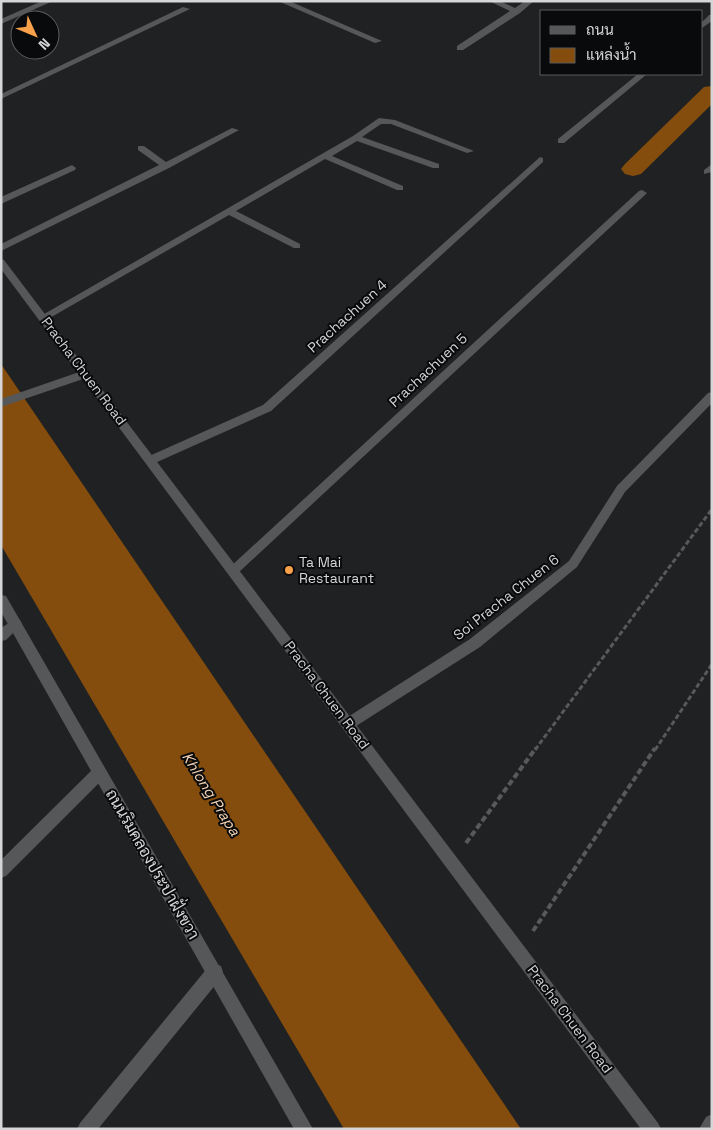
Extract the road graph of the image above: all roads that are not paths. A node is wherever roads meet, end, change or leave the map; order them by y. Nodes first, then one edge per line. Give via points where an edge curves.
1 (49, 1) edge
2 (282, 1) edge
3 (492, 1) edge
4 (530, 1) edge
5 (186, 9) dead end
6 (517, 11) junction
7 (1, 22) edge
8 (378, 42) dead end
9 (460, 48) dead end
10 (642, 75) edge
11 (1, 97) edge
12 (236, 130) dead end
13 (356, 138) junction
14 (561, 141) dead end
15 (141, 148) dead end
16 (470, 151) dead end
17 (325, 156) junction
18 (540, 160) dead end
19 (166, 166) junction
20 (436, 166) dead end
21 (72, 168) dead end
22 (400, 188) dead end
23 (642, 193) dead end
24 (1, 201) edge
25 (229, 211) junction
26 (297, 246) dead end
27 (1, 248) edge
28 (1, 262) edge
29 (44, 317) junction
30 (86, 374) junction
31 (712, 396) edge
32 (1, 403) edge
33 (151, 460) junction
34 (234, 570) junction
35 (1, 600) edge
36 (15, 624) junction
37 (1, 636) edge
38 (348, 724) junction
39 (100, 773) junction
40 (1, 871) edge
41 (215, 972) junction
42 (712, 1122) edge
43 (86, 1129) edge
44 (304, 1129) edge
45 (652, 1129) edge
46 (708, 1129) edge

1 - 7 street
2 - 8 street
3 - 6 street
4 - 6 street
5 - 11 street
6 - 9 street
10 - 14 street
12 - 19 street
13 - 16 street via 379,121 384,121
13 - 17 street
13 - 20 street
15 - 19 street
17 - 22 street
17 - 25 street
18 - 33 street, Prachachuen 4 via 267,408
19 - 27 street
21 - 24 street
23 - 34 street, Prachachuen 5
25 - 26 street
25 - 29 street
28 - 29 street, Pracha Chuen Road
29 - 30 street, Pracha Chuen Road
30 - 32 street
30 - 33 street, Pracha Chuen Road
31 - 38 street, Soi Pracha Chuen 6 via 621,488 573,564 475,643
33 - 34 street, Pracha Chuen Road
34 - 38 street, Pracha Chuen Road
35 - 36 street, ถนนริมคลองประปาฝั่งขวา
36 - 37 street
36 - 39 street, ถนนริมคลองประปาฝั่งขวา
38 - 45 street, Pracha Chuen Road
39 - 40 street
39 - 41 street, ถนนริมคลองประปาฝั่งขวา
41 - 43 street
41 - 44 street, ถนนริมคลองประปาฝั่งขวา
42 - 46 street

